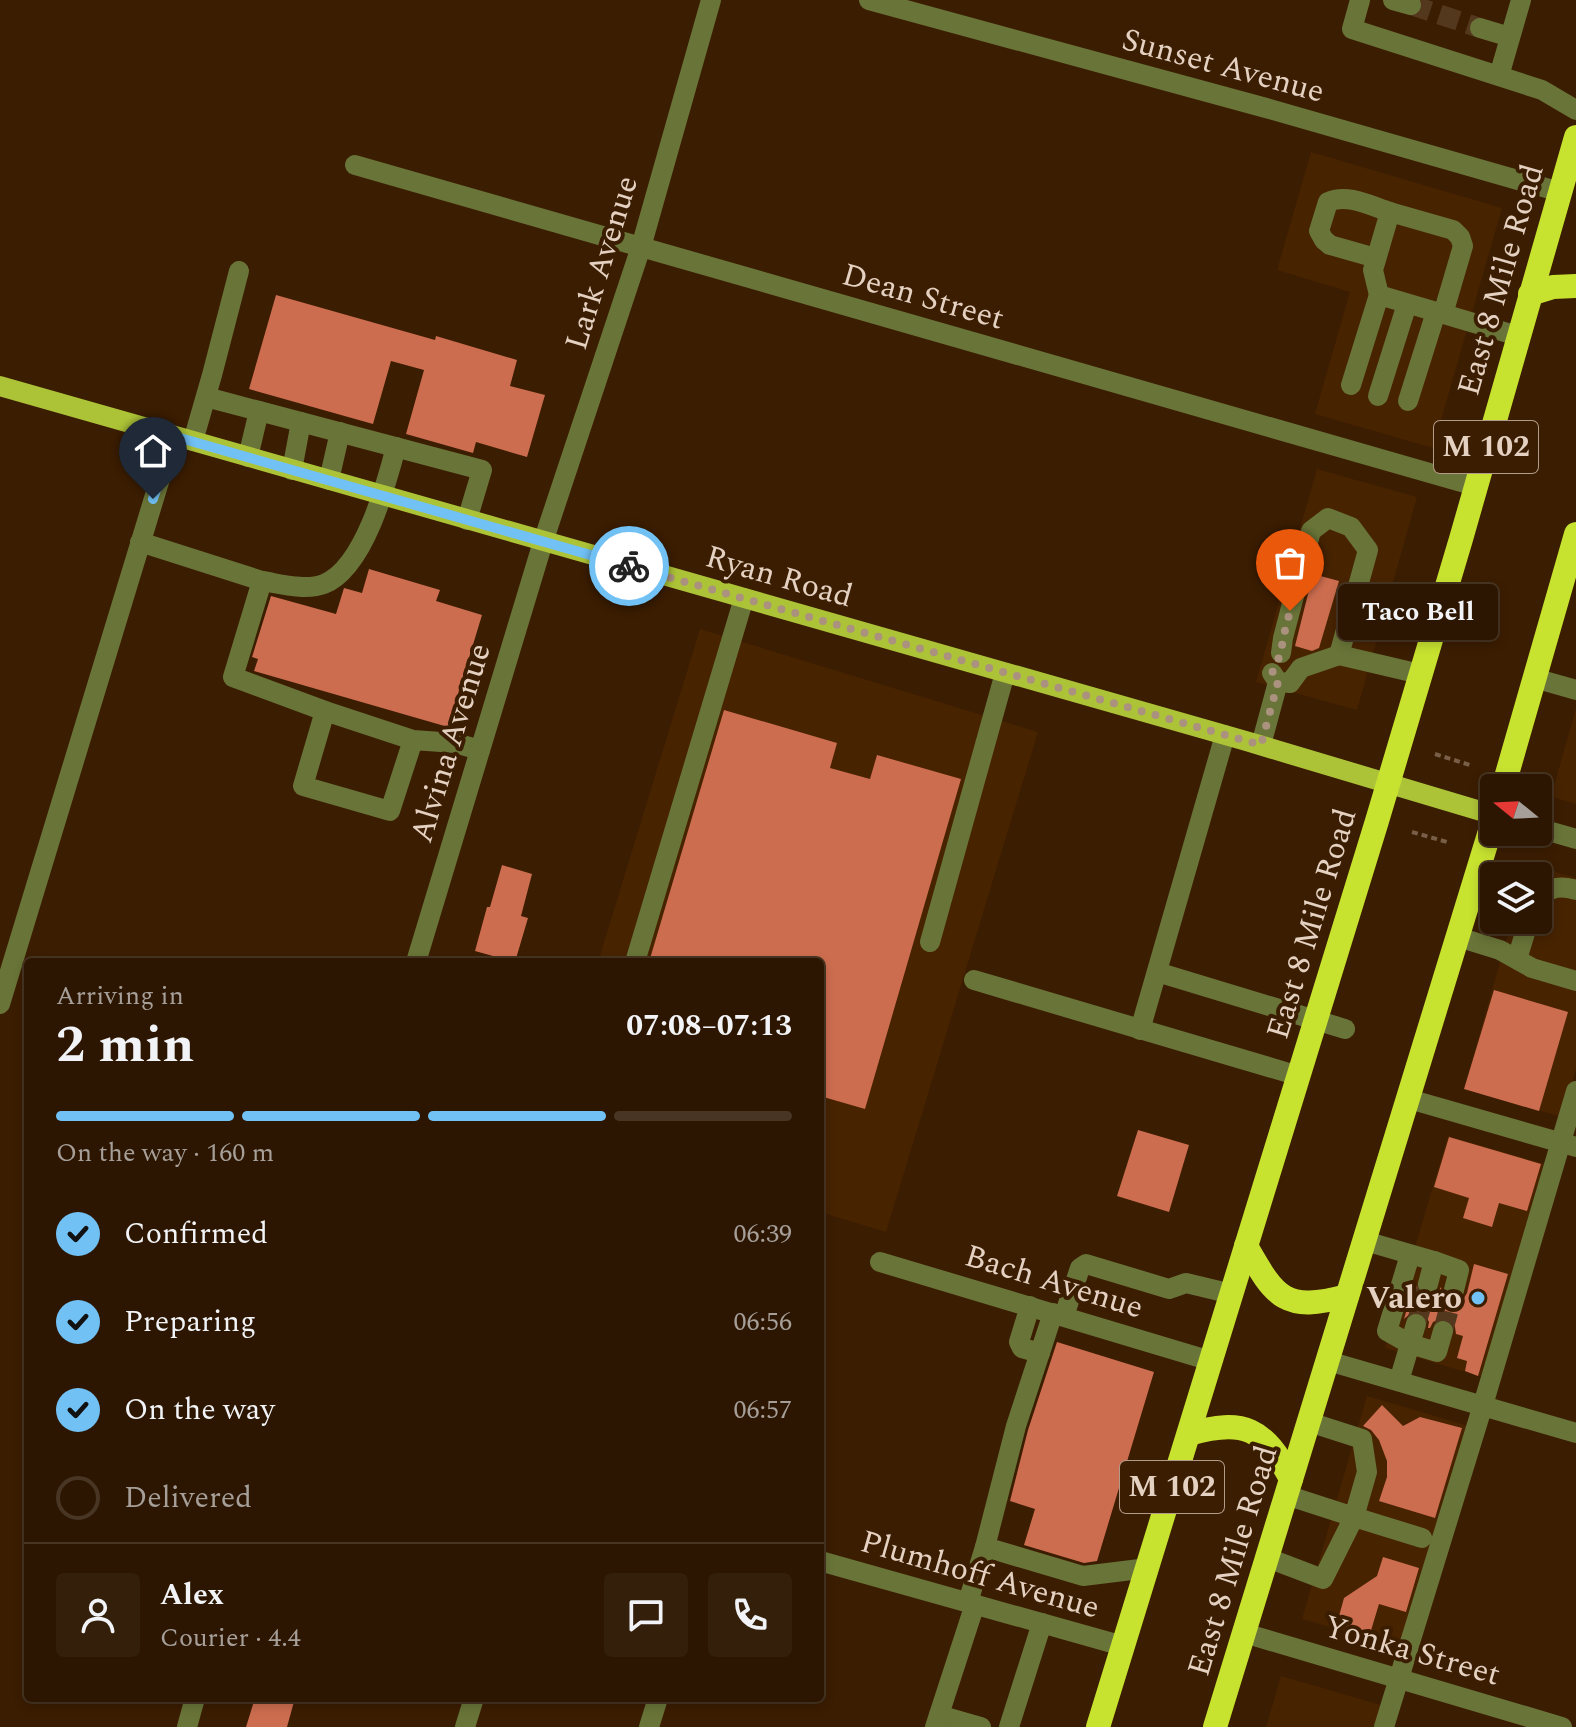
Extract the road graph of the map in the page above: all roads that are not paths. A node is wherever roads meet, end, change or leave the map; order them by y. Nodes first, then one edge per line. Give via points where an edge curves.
1 (711, 0) edge
2 (869, 0) edge
3 (1360, 0) edge
4 (1521, 0) edge
5 (1480, 28) tunnel mouth
6 (1510, 37) junction
7 (1499, 76) junction
8 (1576, 110) edge
9 (1576, 137) edge
10 (355, 165) dead end
11 (1560, 192) junction
12 (1390, 212) junction
13 (641, 247) junction
14 (1376, 258) junction
15 (239, 271) dead end
16 (1576, 286) edge
17 (1530, 294) junction
18 (1379, 295) junction
19 (1407, 304) junction
20 (1440, 313) junction
21 (1518, 336) junction
22 (1351, 385) dead end
23 (0, 386) edge
24 (1378, 396) dead end
25 (206, 397) junction
26 (1408, 401) dead end
27 (259, 411) junction
28 (301, 422) junction
29 (340, 432) junction
30 (183, 438) junction
31 (396, 447) junction
32 (248, 457) junction
33 (292, 470) junction
34 (329, 480) junction
35 (1475, 486) junction
36 (382, 496) junction
37 (467, 520) junction
38 (1576, 534) edge
39 (140, 542) junction
40 (543, 542) junction
41 (262, 581) junction
42 (744, 598) junction
43 (1281, 653) junction
44 (1339, 655) junction
45 (1301, 668) junction
46 (1005, 673) junction
47 (1420, 674) junction
48 (1534, 678) junction
49 (1278, 682) junction
50 (1576, 690) edge
51 (325, 711) junction
52 (1225, 735) junction
53 (413, 740) junction
54 (1261, 745) junction
55 (480, 750) junction
56 (1507, 774) edge
57 (1388, 783) junction
58 (1480, 813) edge
59 (1552, 832) edge
60 (1576, 839) edge
61 (1485, 846) edge
62 (1552, 888) edge
63 (1576, 890) edge
64 (1525, 934) edge
65 (1458, 937) junction
66 (930, 942) dead end
67 (417, 958) edge
68 (636, 958) edge
69 (1517, 959) junction
70 (1157, 972) junction
71 (974, 980) dead end
72 (1576, 981) edge
73 (0, 1004) edge
74 (1316, 1020) junction
75 (1345, 1029) dead end
76 (1140, 1030) junction
77 (1299, 1076) junction
78 (1576, 1091) edge
79 (1409, 1099) junction
80 (1568, 1145) edge
81 (1365, 1241) junction
82 (1246, 1246) junction
83 (1410, 1255) junction
84 (1434, 1261) junction
85 (880, 1262) dead end
86 (1428, 1284) tunnel mouth
87 (1454, 1290) tunnel mouth
88 (1232, 1294) junction
89 (1347, 1296) junction
90 (1030, 1306) junction
91 (1059, 1315) junction
92 (1443, 1331) dead end
93 (1413, 1334) junction
94 (1040, 1353) junction
95 (1211, 1361) junction
96 (1328, 1361) junction
97 (1399, 1381) junction
98 (1483, 1405) junction
99 (1309, 1422) junction
100 (1576, 1433) edge
101 (1189, 1434) junction
102 (1289, 1487) junction
103 (1354, 1517) junction
104 (1422, 1538) dead end
105 (985, 1547) junction
106 (1268, 1558) junction
107 (824, 1562) edge
108 (1148, 1568) junction
109 (971, 1603) junction
110 (1042, 1623) junction
111 (1244, 1633) junction
112 (1123, 1646) junction
113 (1399, 1679) junction
114 (194, 1702) edge
115 (473, 1702) edge
116 (657, 1702) edge
117 (937, 1721) edge
118 (187, 1727) edge
119 (465, 1727) edge
120 (649, 1727) edge
121 (981, 1727) edge
122 (1009, 1727) edge
123 (1098, 1727) edge
124 (1215, 1727) edge
125 (1384, 1727) edge
126 (1562, 1727) edge

1 - 13 street, Lark Avenue
2 - 11 street, Sunset Avenue
3 - 7 street via 1352,29
4 - 6 street
5 - 6 street
6 - 7 street
7 - 8 street via 1542,90
9 - 11 highway, East 8 Mile Road / M 102
10 - 13 street, Dean Street
11 - 17 highway, East 8 Mile Road / M 102
12 - 14 street
12 - 14 street via 1338,198 1328,202 1319,231 1330,245
12 - 20 street via 1453,230 1460,237 1463,246
13 - 35 street, Dean Street
13 - 40 street, Lark Avenue
14 - 18 street
15 - 25 street
16 - 17 highway
17 - 21 highway, East 8 Mile Road / M 102
18 - 19 street
18 - 22 street
19 - 20 street
19 - 24 street
20 - 21 street
20 - 26 street
21 - 35 highway, East 8 Mile Road / M 102
23 - 30 main road, Ryan Road
25 - 27 street
25 - 30 street
27 - 28 street
27 - 32 street
28 - 29 street
28 - 33 street
29 - 31 street
29 - 34 street
30 - 32 main road, Ryan Road
30 - 39 street
31 - 36 street
31 - 37 street via 482,470
32 - 33 main road, Ryan Road
33 - 34 main road, Ryan Road
34 - 36 main road, Ryan Road
35 - 47 highway, East 8 Mile Road / M 102
36 - 37 main road, Ryan Road
36 - 41 street via 353,557 325,584
37 - 40 main road, Ryan Road
38 - 48 highway
39 - 41 street
39 - 73 street
40 - 42 main road, Ryan Road
40 - 55 street, Alvina Avenue
41 - 51 street via 233,677
42 - 46 main road, Ryan Road
42 - 68 street
43 - 44 street via 1311,531 1328,518 1351,527 1368,550
43 - 45 street
43 - 49 street via 1272,673
44 - 45 street
44 - 47 street
45 - 49 street via 1290,683
46 - 52 main road, Ryan Road
46 - 66 street
47 - 57 highway, East 8 Mile Road / M 102
48 - 50 street
48 - 56 highway
49 - 54 street
51 - 53 street
51 - 53 street via 303,786 390,811
52 - 54 main road, Ryan Road
52 - 70 street
53 - 55 street
54 - 57 main road, Ryan Road
55 - 67 street, Alvina Avenue
57 - 58 main road, Ryan Road
57 - 74 highway, East 8 Mile Road / M 102
59 - 60 street
61 - 65 highway, East 8 Mile Road
62 - 63 street
64 - 69 street
65 - 69 street
65 - 79 highway, East 8 Mile Road
69 - 72 street
70 - 74 street
70 - 76 street
71 - 76 street
74 - 75 street
74 - 77 highway, East 8 Mile Road / M 102
76 - 77 street
77 - 82 highway, East 8 Mile Road / M 102
78 - 80 street
79 - 80 street
79 - 81 highway, East 8 Mile Road
80 - 98 street
81 - 83 street
81 - 89 highway, East 8 Mile Road
82 - 88 highway, East 8 Mile Road / M 102
82 - 89 highway via 1283,1297 1309,1303
83 - 84 street
83 - 93 street via 1387,1331
84 - 86 street
84 - 87 street via 1459,1270
85 - 90 street, Bach Avenue
88 - 91 street via 1186,1283 1169,1289 1086,1264
88 - 95 highway, East 8 Mile Road / M 102
89 - 96 highway, East 8 Mile Road
90 - 91 street, Bach Avenue
90 - 94 street via 1019,1342
91 - 94 street
91 - 95 street, Bach Avenue
92 - 93 street via 1437,1352
93 - 97 street
94 - 105 street
95 - 101 highway, East 8 Mile Road / M 102
96 - 97 street
96 - 99 highway, East 8 Mile Road
97 - 98 street
98 - 100 street
98 - 113 street
99 - 102 highway, East 8 Mile Road
99 - 103 street via 1362,1439 1367,1472
101 - 102 highway via 1228,1425 1254,1432 1279,1456
101 - 108 highway, East 8 Mile Road / M 102
102 - 103 street
102 - 106 highway, East 8 Mile Road
103 - 104 street
103 - 106 street via 1323,1579
105 - 108 street via 1083,1576
105 - 109 street
106 - 111 highway, East 8 Mile Road
107 - 109 street, Plumhoff Avenue
108 - 112 highway, East 8 Mile Road / M 102
109 - 110 street, Plumhoff Avenue
109 - 117 street
110 - 112 street, Plumhoff Avenue
110 - 122 street
111 - 113 street, Yonka Street
111 - 124 highway, East 8 Mile Road
112 - 123 highway, East 8 Mile Road / M 102
113 - 125 street
113 - 126 street, Yonka Street
114 - 118 street
115 - 119 street
116 - 120 street
117 - 121 street

